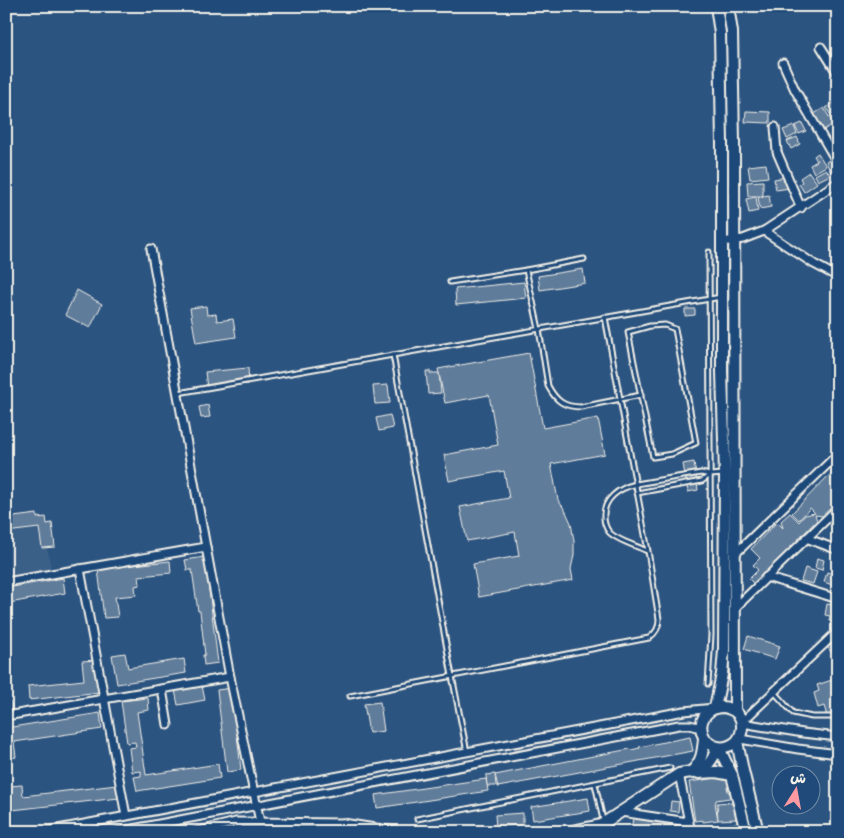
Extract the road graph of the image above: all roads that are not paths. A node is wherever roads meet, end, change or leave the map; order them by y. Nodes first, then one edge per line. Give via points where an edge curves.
1 (716, 6) edge
2 (728, 6) edge
3 (821, 47) dead end
4 (783, 63) dead end
5 (838, 74) edge
6 (775, 127) dead end
7 (838, 164) edge
8 (838, 182) edge
9 (801, 208) junction
10 (764, 231) junction
11 (728, 242) junction
12 (151, 249) dead end
13 (709, 252) dead end
14 (584, 259) dead end
15 (526, 270) junction
16 (838, 277) edge
17 (450, 282) dead end
18 (722, 296) junction
19 (733, 296) junction
20 (709, 298) junction
21 (606, 317) junction
22 (539, 329) junction
23 (393, 355) junction
24 (178, 393) junction
25 (641, 395) junction
26 (620, 400) junction
27 (838, 454) edge
28 (730, 473) junction
29 (710, 475) junction
30 (636, 484) junction
31 (637, 493) junction
32 (838, 508) edge
33 (806, 538) junction
34 (206, 547) junction
35 (838, 550) edge
36 (648, 551) junction
37 (734, 555) junction
38 (80, 569) junction
39 (766, 577) junction
40 (6, 582) edge
41 (838, 599) edge
42 (734, 608) junction
43 (838, 631) edge
44 (452, 676) junction
45 (230, 677) junction
46 (708, 684) dead end
47 (162, 689) junction
48 (774, 691) junction
49 (350, 696) dead end
50 (104, 699) junction
51 (6, 704) edge
52 (714, 708) junction
53 (734, 711) junction
54 (7, 716) edge
55 (838, 717) edge
56 (742, 723) junction
57 (168, 726) dead end
58 (703, 733) junction
59 (838, 737) edge
60 (738, 740) junction
61 (718, 748) junction
62 (467, 752) junction
63 (838, 754) edge
64 (670, 768) dead end
65 (692, 773) junction
66 (679, 774) junction
67 (732, 775) junction
68 (595, 784) junction
69 (253, 792) junction
70 (256, 806) junction
71 (620, 812) junction
72 (126, 816) junction
73 (417, 818) dead end
74 (236, 822) junction
75 (260, 822) junction
76 (287, 822) junction
77 (688, 822) junction
78 (343, 823) junction
79 (604, 823) junction
80 (42, 832) edge
81 (117, 832) edge
82 (195, 832) edge
83 (240, 832) edge
84 (291, 832) edge
85 (346, 832) edge
86 (401, 832) edge
87 (561, 832) edge
88 (590, 832) edge
89 (691, 832) edge
90 (746, 832) edge
91 (758, 832) edge

1 - 11 main road via 720,33
2 - 11 main road via 732,32 734,143
3 - 5 street
4 - 7 street
6 - 9 street via 777,152
8 - 9 street
9 - 10 street
10 - 11 street
10 - 16 street
11 - 18 main road
11 - 19 main road
12 - 24 street
13 - 20 lane
14 - 15 lane
15 - 17 lane
15 - 22 lane
18 - 19 main road
18 - 20 lane
18 - 28 main road
19 - 28 main road
20 - 21 lane
20 - 29 lane
21 - 22 lane
21 - 26 lane
22 - 23 lane
22 - 26 lane via 548,386 562,403 581,407
23 - 24 lane
23 - 44 lane
24 - 34 street
25 - 25 lane via 654,457 672,454 696,443 675,329 665,325 628,332
25 - 26 lane
26 - 30 lane
27 - 37 street
28 - 29 lane
28 - 37 main road
28 - 52 main road via 724,650
29 - 30 lane via 701,473
29 - 31 lane via 702,481
29 - 46 lane via 711,635
30 - 31 lane
30 - 36 lane via 619,490 610,498 605,506 605,525 614,536
31 - 36 lane
32 - 33 street
33 - 35 street
33 - 39 street
34 - 38 street
34 - 45 street
36 - 44 lane via 659,624 649,638
37 - 42 main road
38 - 40 street
38 - 50 street
39 - 41 street
39 - 42 street
42 - 53 main road
43 - 48 street
44 - 49 lane
44 - 62 lane
45 - 47 street
45 - 69 street
47 - 50 street
47 - 57 street
48 - 55 lane via 793,713
48 - 56 street
50 - 54 street
50 - 72 street
51 - 54 street
52 - 53 main road via 725,707
52 - 58 main road via 702,723
52 - 62 street
53 - 56 main road
56 - 59 street
56 - 60 main road via 742,734
58 - 61 main road via 708,742
58 - 65 main road via 701,759
58 - 70 street via 690,725 679,725
60 - 61 main road via 729,747
60 - 63 street
60 - 91 main road
61 - 65 main road via 708,765
61 - 67 main road
62 - 69 street
64 - 68 lane
65 - 66 main road
65 - 67 main road
66 - 71 main road
66 - 77 street
67 - 90 main road
68 - 73 lane
68 - 79 lane
69 - 70 street
69 - 72 street
70 - 75 street
70 - 81 street
71 - 77 street
71 - 79 main road
72 - 80 street
74 - 75 street
74 - 82 street
74 - 83 street
75 - 76 street
76 - 78 street
76 - 84 street
77 - 89 street
78 - 85 street
78 - 86 street
79 - 87 street
79 - 88 main road

